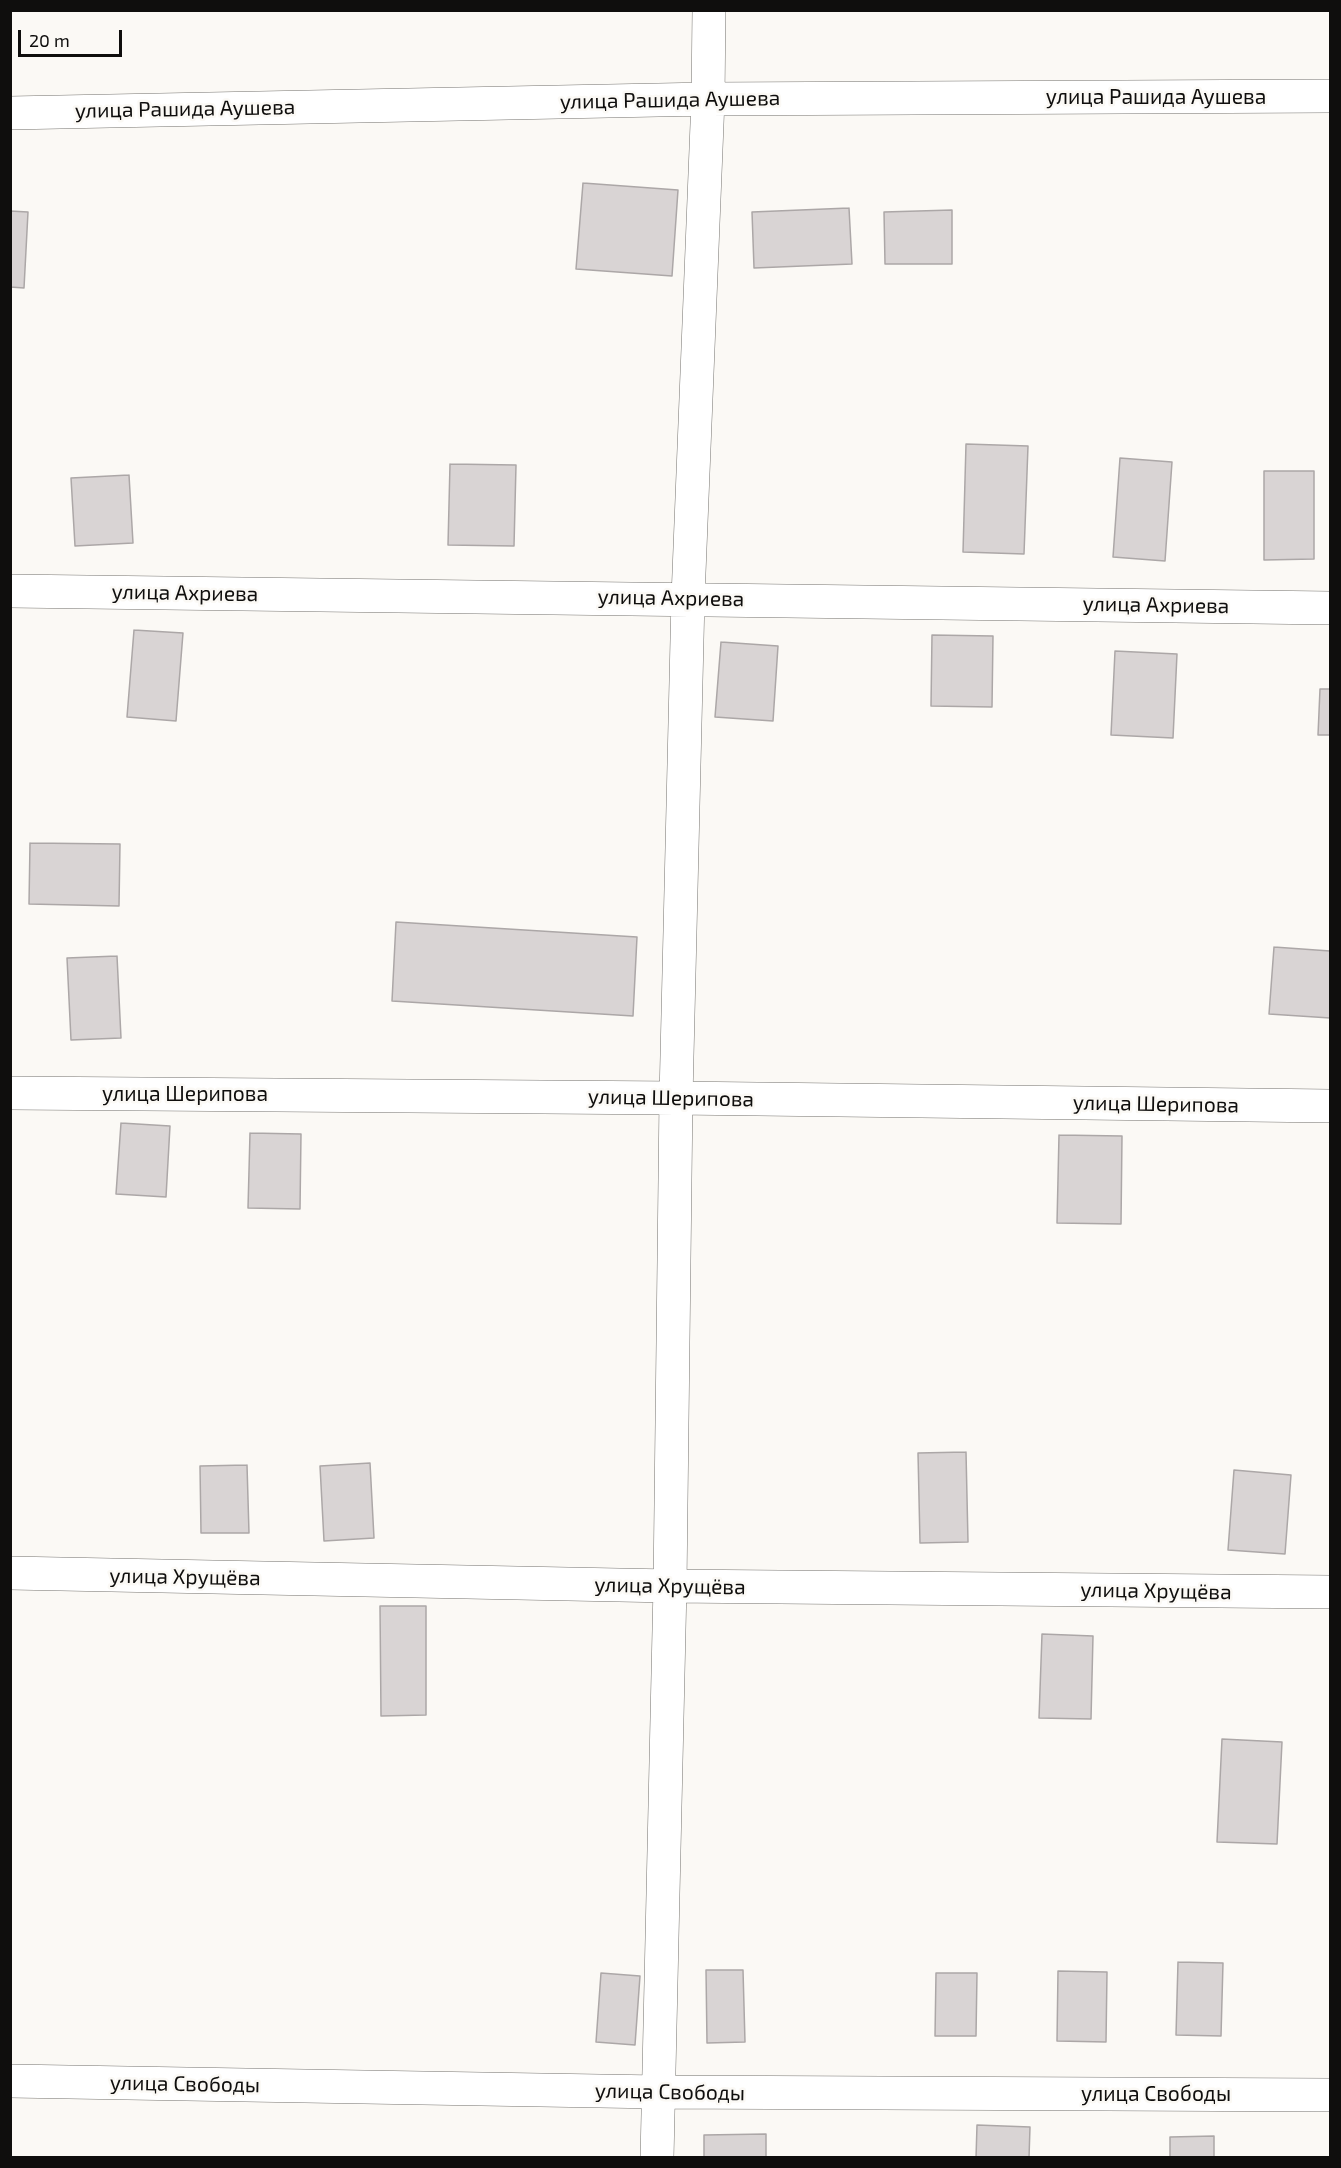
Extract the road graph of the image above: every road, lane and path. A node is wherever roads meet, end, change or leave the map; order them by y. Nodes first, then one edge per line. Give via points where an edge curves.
1 (709, 10) edge
2 (1330, 96) edge
3 (708, 99) junction
4 (10, 113) edge
5 (10, 591) edge
6 (688, 598) junction
7 (1330, 608) edge
8 (10, 1093) edge
9 (676, 1098) junction
10 (1330, 1107) edge
11 (10, 1573) edge
12 (670, 1586) junction
13 (1330, 1592) edge
14 (10, 2081) edge
15 (659, 2092) junction
16 (1330, 2095) edge
17 (657, 2157) edge

1 - 3 street
2 - 3 street, улица Рашида Аушева
3 - 4 street, улица Рашида Аушева
3 - 6 street
5 - 6 street, улица Ахриева
6 - 7 street, улица Ахриева
6 - 9 street
8 - 9 street, улица Шерипова
9 - 10 street, улица Шерипова
9 - 12 street
11 - 12 street, улица Хрущёва
12 - 13 street, улица Хрущёва
12 - 15 street
14 - 15 street, улица Свободы
15 - 16 street, улица Свободы
15 - 17 street

